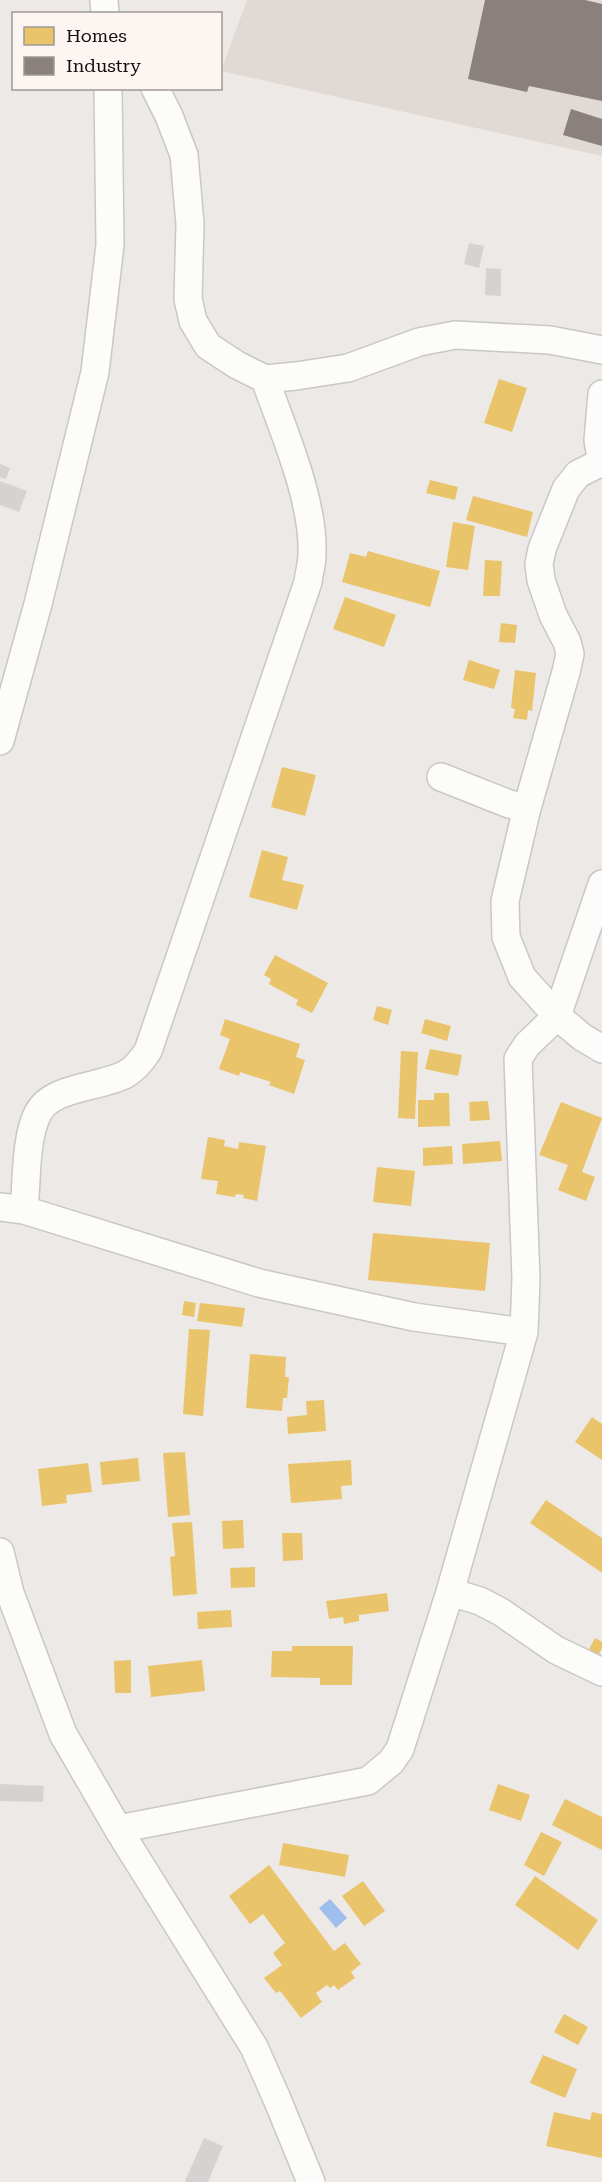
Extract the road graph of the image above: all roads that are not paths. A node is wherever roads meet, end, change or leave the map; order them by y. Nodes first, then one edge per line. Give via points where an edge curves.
1 (108, 90) edge
2 (156, 90) edge
3 (602, 350) edge
4 (265, 378) junction
5 (602, 394) edge
6 (602, 463) edge
7 (0, 741) edge
8 (441, 777) dead end
9 (527, 808) junction
10 (602, 884) edge
11 (557, 1016) junction
12 (602, 1049) edge
13 (12, 1208) edge
14 (524, 1332) junction
15 (0, 1552) edge
16 (450, 1593) junction
17 (602, 1672) edge
18 (118, 1829) junction
19 (310, 2182) edge

1 - 7 street via 110,245 94,372 38,604
2 - 4 street via 184,155 190,224 188,299 194,321 208,346
3 - 4 street via 550,340 455,335 419,342 348,368
4 - 13 street via 303,489 312,554 308,582 148,1051 127,1074 60,1094 38,1112
5 - 6 street via 598,440
6 - 9 street via 578,474 566,489 542,549 541,580 570,654
8 - 9 street
9 - 11 street via 505,901 506,937 522,977
10 - 11 street
11 - 12 street
11 - 14 street via 518,1059 526,1280
13 - 14 street via 259,1283 414,1317
14 - 16 street
15 - 18 street via 10,1593 63,1734
16 - 17 street via 480,1601 556,1650
16 - 18 street via 400,1749 383,1770 368,1780 344,1786
18 - 19 street via 254,2048

